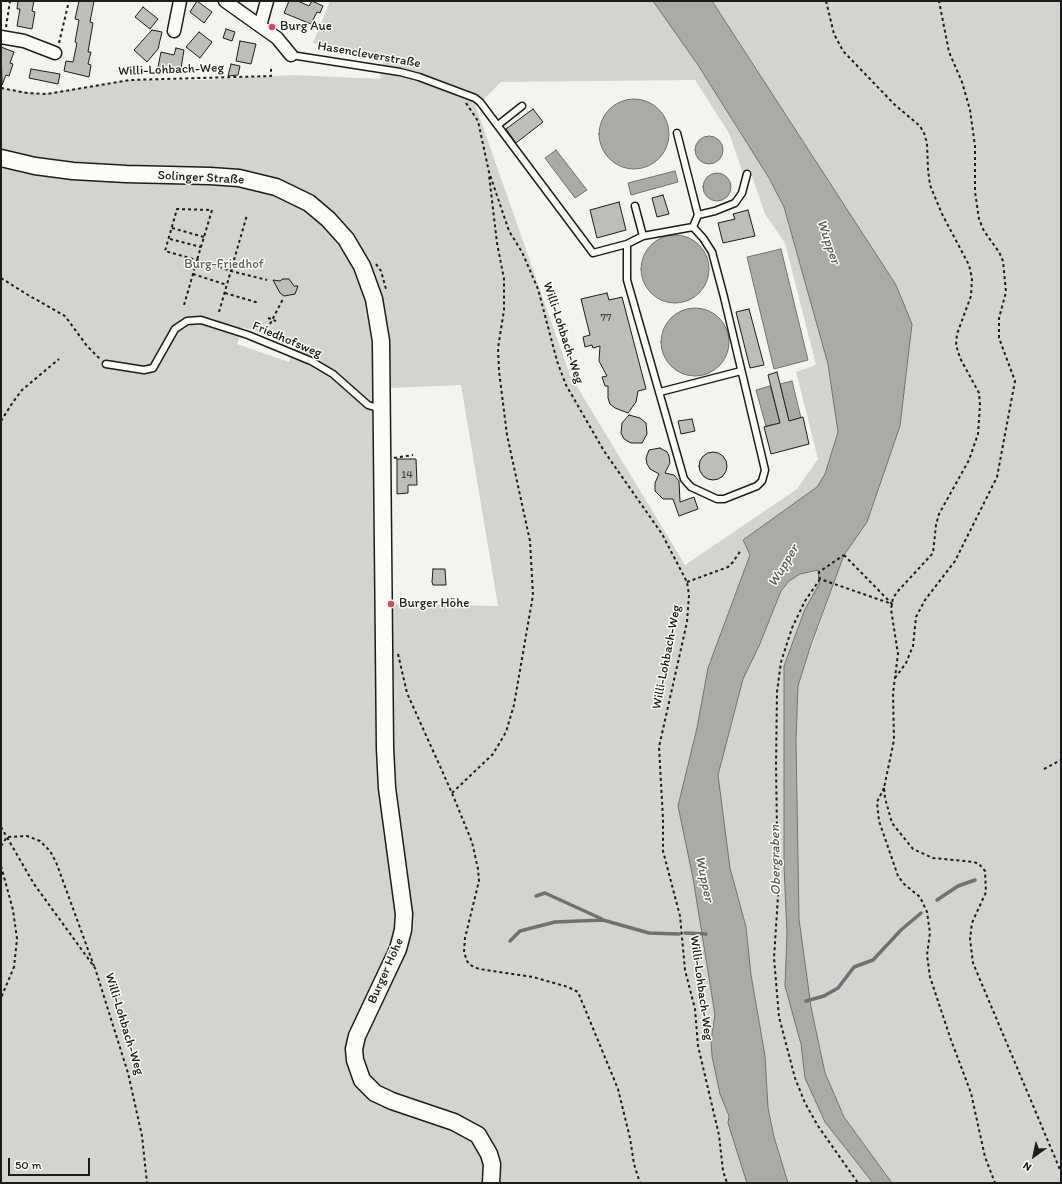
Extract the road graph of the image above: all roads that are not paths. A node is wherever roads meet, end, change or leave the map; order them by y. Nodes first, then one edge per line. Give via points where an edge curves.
1 (180, 1) edge
2 (225, 1) edge
3 (267, 1) edge
4 (260, 26) junction
5 (174, 31) dead end
6 (2, 37) edge
7 (55, 53) road end
8 (291, 55) joint
9 (522, 106) dead end
10 (498, 126) junction
11 (677, 133) dead end
12 (1, 158) edge
13 (747, 174) dead end
14 (635, 206) dead end
15 (698, 215) junction
16 (693, 227) junction
17 (642, 236) junction
18 (627, 244) junction
19 (381, 341) joint
20 (106, 364) road end
21 (741, 371) junction
22 (660, 392) junction
23 (383, 409) junction
24 (491, 1183) edge

1 - 5 street
2 - 4 street, Hasencleverstraße
3 - 4 street
4 - 8 street, Hasencleverstraße via 277,38
6 - 7 street via 24,41
8 - 10 lane, Hasencleverstraße via 419,77 469,95 480,102
9 - 10 lane
10 - 18 lane via 593,252
11 - 15 lane
12 - 19 main road, Solinger Straße via 73,171 239,178 276,187 297,196 333,224 356,256 374,299
13 - 15 lane via 742,193 735,203
14 - 17 lane
15 - 16 lane
16 - 17 lane
16 - 21 lane via 712,252
17 - 18 lane
18 - 22 lane via 627,280
19 - 23 main road, Burger Höhe
20 - 23 lane, Friedhofsweg via 137,370 153,368 173,332 187,321 201,320 241,332 318,364 368,405
21 - 22 lane
21 - 22 lane via 764,475 757,486 724,499 691,487 684,478
23 - 24 main road, Burger Höhe via 386,773 403,897 404,924 395,956 359,1030 354,1049 355,1060 362,1080 375,1093 461,1125 478,1135 491,1158

